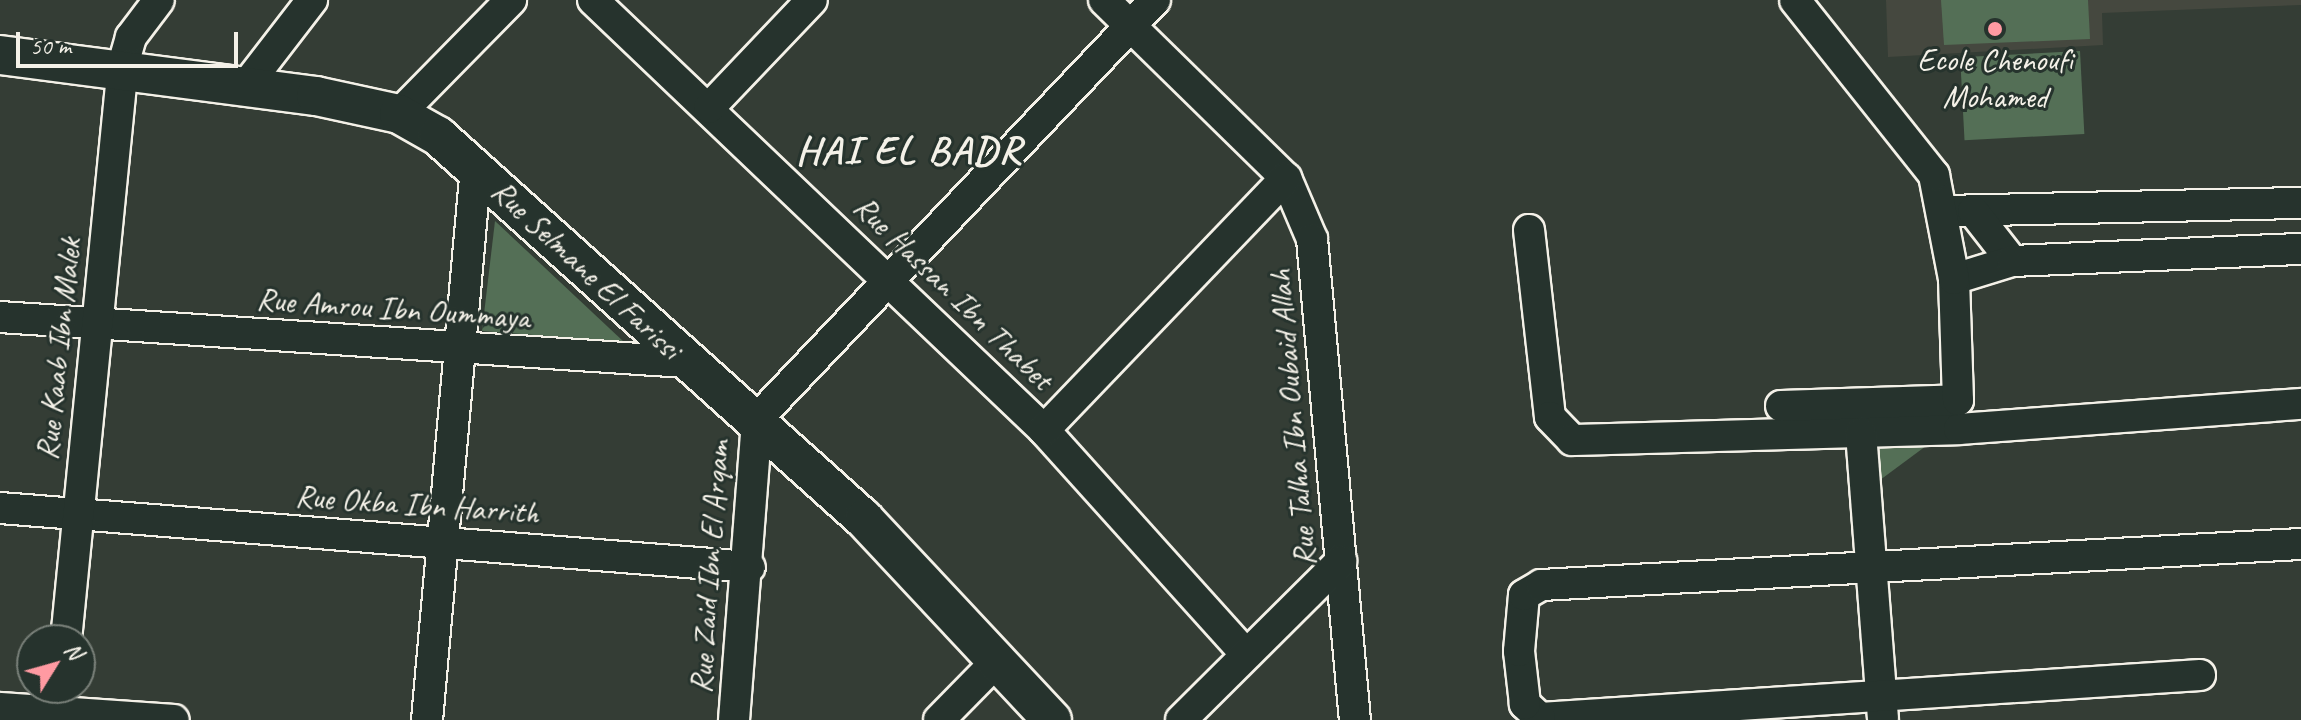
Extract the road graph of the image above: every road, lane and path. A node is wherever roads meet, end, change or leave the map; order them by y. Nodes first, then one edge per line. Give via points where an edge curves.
1 (159, 0) edge
2 (312, 0) edge
3 (511, 0) edge
4 (593, 0) edge
5 (812, 0) edge
6 (1104, 0) edge
7 (1155, 0) edge
8 (1795, 0) edge
9 (1130, 26) junction
10 (0, 55) edge
11 (123, 65) junction
12 (245, 87) junction
13 (709, 108) junction
14 (399, 114) junction
15 (476, 167) junction
16 (1286, 178) junction
17 (2301, 203) edge
18 (1959, 211) junction
19 (1529, 230) dead end
20 (2301, 249) edge
21 (2012, 261) junction
22 (886, 279) junction
23 (1954, 279) junction
24 (0, 317) edge
25 (98, 324) junction
26 (461, 351) junction
27 (684, 362) junction
28 (2301, 404) edge
29 (1781, 406) dead end
30 (757, 419) junction
31 (1044, 430) junction
32 (1861, 433) junction
33 (0, 508) edge
34 (79, 514) junction
35 (442, 544) junction
36 (2301, 544) edge
37 (1341, 561) junction
38 (750, 567) junction
39 (1872, 570) junction
40 (68, 624) edge
41 (1246, 654) junction
42 (998, 660) junction
43 (2200, 675) dead end
44 (60, 707) edge
45 (0, 708) edge
46 (1882, 710) edge
47 (174, 720) edge
48 (427, 720) edge
49 (734, 720) edge
50 (939, 720) edge
51 (1052, 720) edge
52 (1181, 720) edge
53 (1355, 720) edge

1 - 11 street, Rue Kaab Ibn Malek via 131,37
2 - 12 street
3 - 14 street
4 - 13 street, Rue Hassan Ibn Thabet
5 - 13 street
6 - 9 street, Rue Talha Ibn Oubaid Allah
7 - 9 street
8 - 18 street via 1924,154
9 - 16 street, Rue Talha Ibn Oubaid Allah
9 - 22 street
10 - 11 street, Rue Selmane El Farissi
11 - 12 street, Rue Selmane El Farissi
11 - 25 street, Rue Kaab Ibn Malek
12 - 14 street, Rue Selmane El Farissi
13 - 22 street, Rue Hassan Ibn Thabet
14 - 15 street, Rue Selmane El Farissi
15 - 26 street
15 - 27 street, Rue Selmane El Farissi
16 - 31 street
16 - 37 street, Rue Talha Ibn Oubaid Allah via 1320,264
17 - 18 street
18 - 21 street
18 - 23 street
19 - 32 street via 1550,417 1565,437
20 - 21 street
21 - 23 street
22 - 30 street
22 - 31 street, Rue Hassan Ibn Thabet
23 - 29 street via 1958,400
24 - 25 street, Rue Amrou Ibn Oummaya
25 - 26 street, Rue Amrou Ibn Oummaya
25 - 34 street, Rue Kaab Ibn Malek
26 - 27 street, Rue Amrou Ibn Oummaya
26 - 35 street
27 - 30 street, Rue Selmane El Farissi
28 - 32 street
30 - 38 street, Rue Zaid Ibn El Arqam
30 - 42 street, Rue Selmane El Farissi
31 - 41 street, Rue Hassan Ibn Thabet
32 - 39 street
33 - 34 street, Rue Okba Ibn Harrith
34 - 35 street, Rue Okba Ibn Harrith
34 - 40 street, Rue Kaab Ibn Malek
35 - 38 street, Rue Okba Ibn Harrith
35 - 48 street
36 - 39 street
37 - 41 street
37 - 53 street, Rue Talha Ibn Oubaid Allah
38 - 49 street, Rue Zaid Ibn El Arqam
39 - 46 street
39 - 46 street via 1541,585 1524,595 1519,651 1525,704 1540,718
41 - 52 street
42 - 50 street
42 - 51 street, Rue Selmane El Farissi
43 - 46 street
44 - 45 street
44 - 47 street

